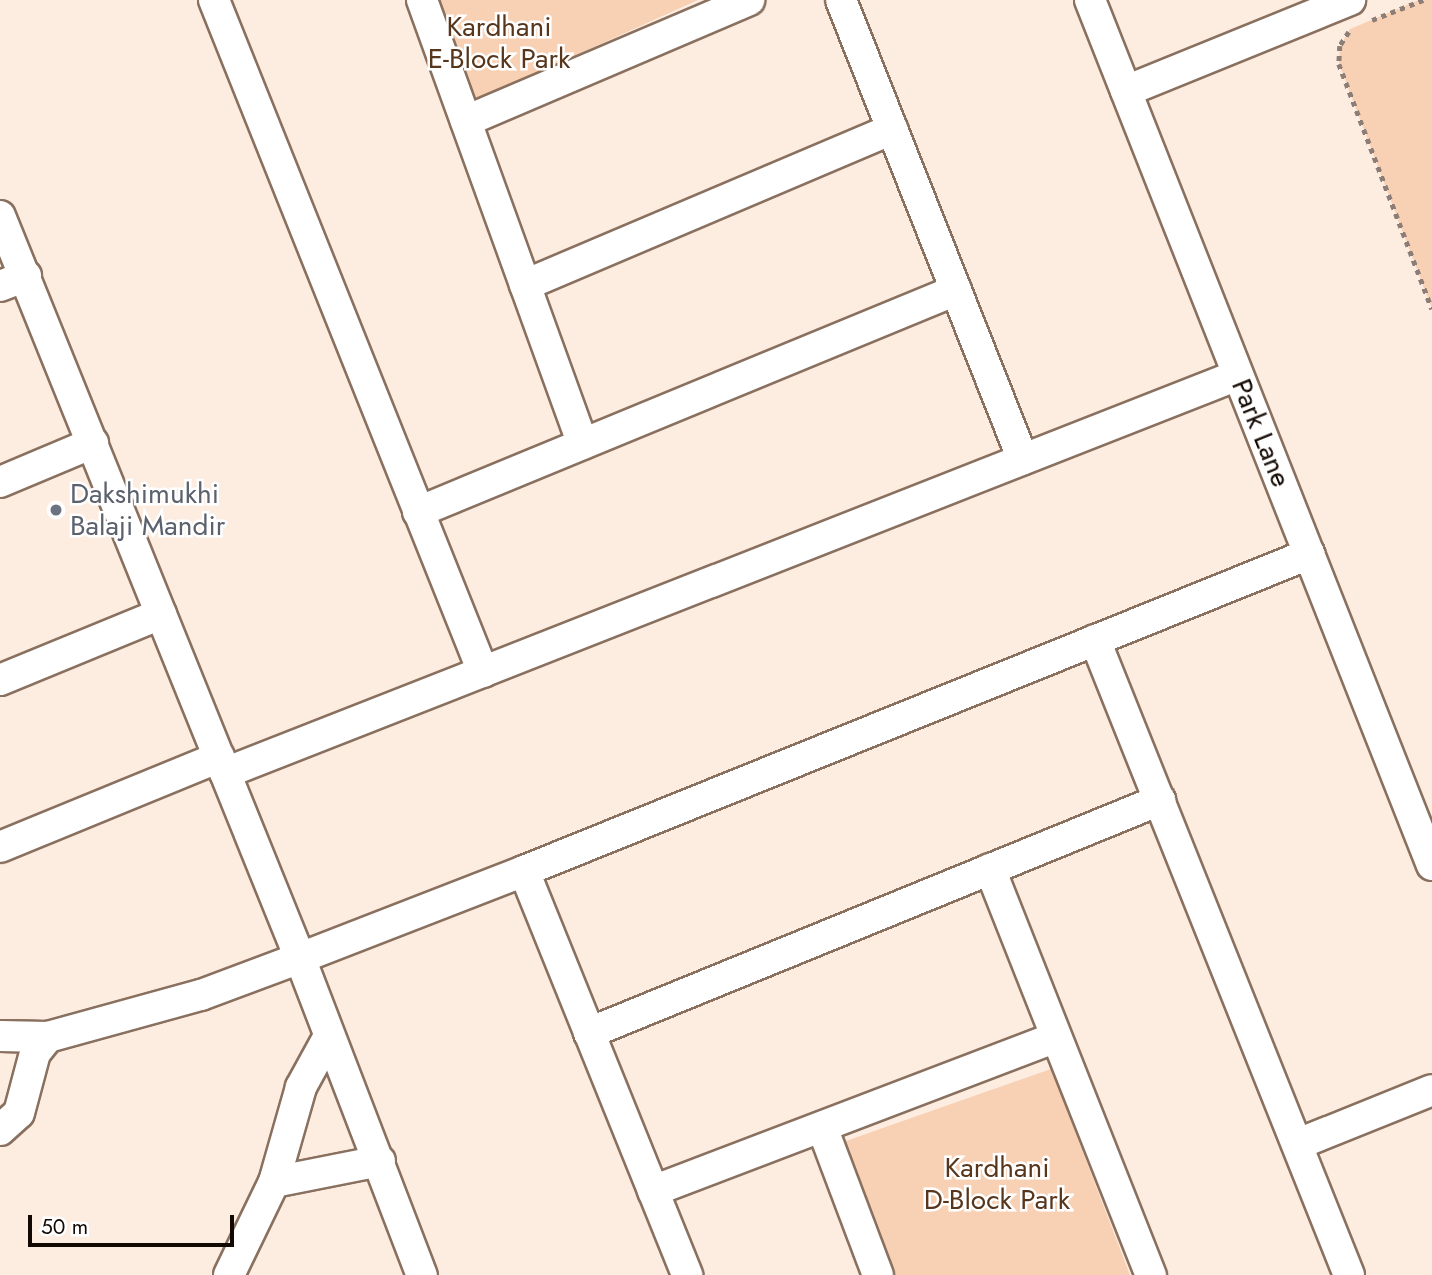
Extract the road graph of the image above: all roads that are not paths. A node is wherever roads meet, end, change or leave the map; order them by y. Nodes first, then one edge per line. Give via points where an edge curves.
1 (214, 0) edge
2 (422, 0) edge
3 (749, 0) edge
4 (841, 0) edge
5 (1090, 0) edge
6 (1345, 12) edge
7 (1126, 91) junction
8 (466, 121) junction
9 (892, 129) junction
10 (0, 216) edge
11 (13, 281) edge
12 (526, 285) junction
13 (956, 290) junction
14 (1238, 375) junction
15 (93, 443) junction
16 (583, 444) junction
17 (1023, 459) junction
18 (0, 482) edge
19 (418, 512) junction
20 (1309, 554) junction
21 (161, 614) junction
22 (1095, 640) junction
23 (482, 672) junction
24 (0, 680) edge
25 (222, 765) junction
26 (1160, 800) junction
27 (0, 847) edge
28 (1432, 865) edge
29 (990, 869) junction
30 (524, 871) junction
31 (300, 958) junction
32 (589, 1033) junction
33 (0, 1035) edge
34 (329, 1036) junction
35 (48, 1037) junction
36 (1056, 1037) junction
37 (1432, 1090) edge
38 (822, 1127) junction
39 (0, 1129) edge
40 (1298, 1144) junction
41 (380, 1161) junction
42 (274, 1182) junction
43 (653, 1191) junction
44 (229, 1275) edge
45 (422, 1275) edge
46 (687, 1275) edge
47 (878, 1275) edge
48 (1151, 1275) edge
49 (1349, 1275) edge

1 - 19 street
2 - 8 street
3 - 8 street
4 - 9 street
5 - 7 street, Park Lane
6 - 7 street
7 - 14 street, Park Lane
8 - 12 street
9 - 12 street
9 - 13 street
10 - 11 street
11 - 15 street
12 - 16 street
13 - 16 street
13 - 17 street
14 - 17 street
14 - 20 street, Park Lane
15 - 18 street
15 - 21 street
16 - 19 street
17 - 23 street
19 - 23 street
20 - 22 street
20 - 28 street, Park Lane
21 - 24 street
21 - 25 street
22 - 26 street
22 - 30 street
23 - 25 street
25 - 27 street
25 - 31 street
26 - 29 street
26 - 40 street
29 - 32 street
29 - 36 street
30 - 31 street
30 - 32 street
31 - 34 street
31 - 35 street via 201,995
32 - 43 street
33 - 35 street
34 - 41 street
34 - 42 street via 300,1087
35 - 39 street via 35,1053 19,1113
36 - 38 street
36 - 48 street
37 - 40 street
38 - 43 street
38 - 47 street
40 - 49 street
41 - 42 street
41 - 45 street
42 - 44 street
43 - 46 street

